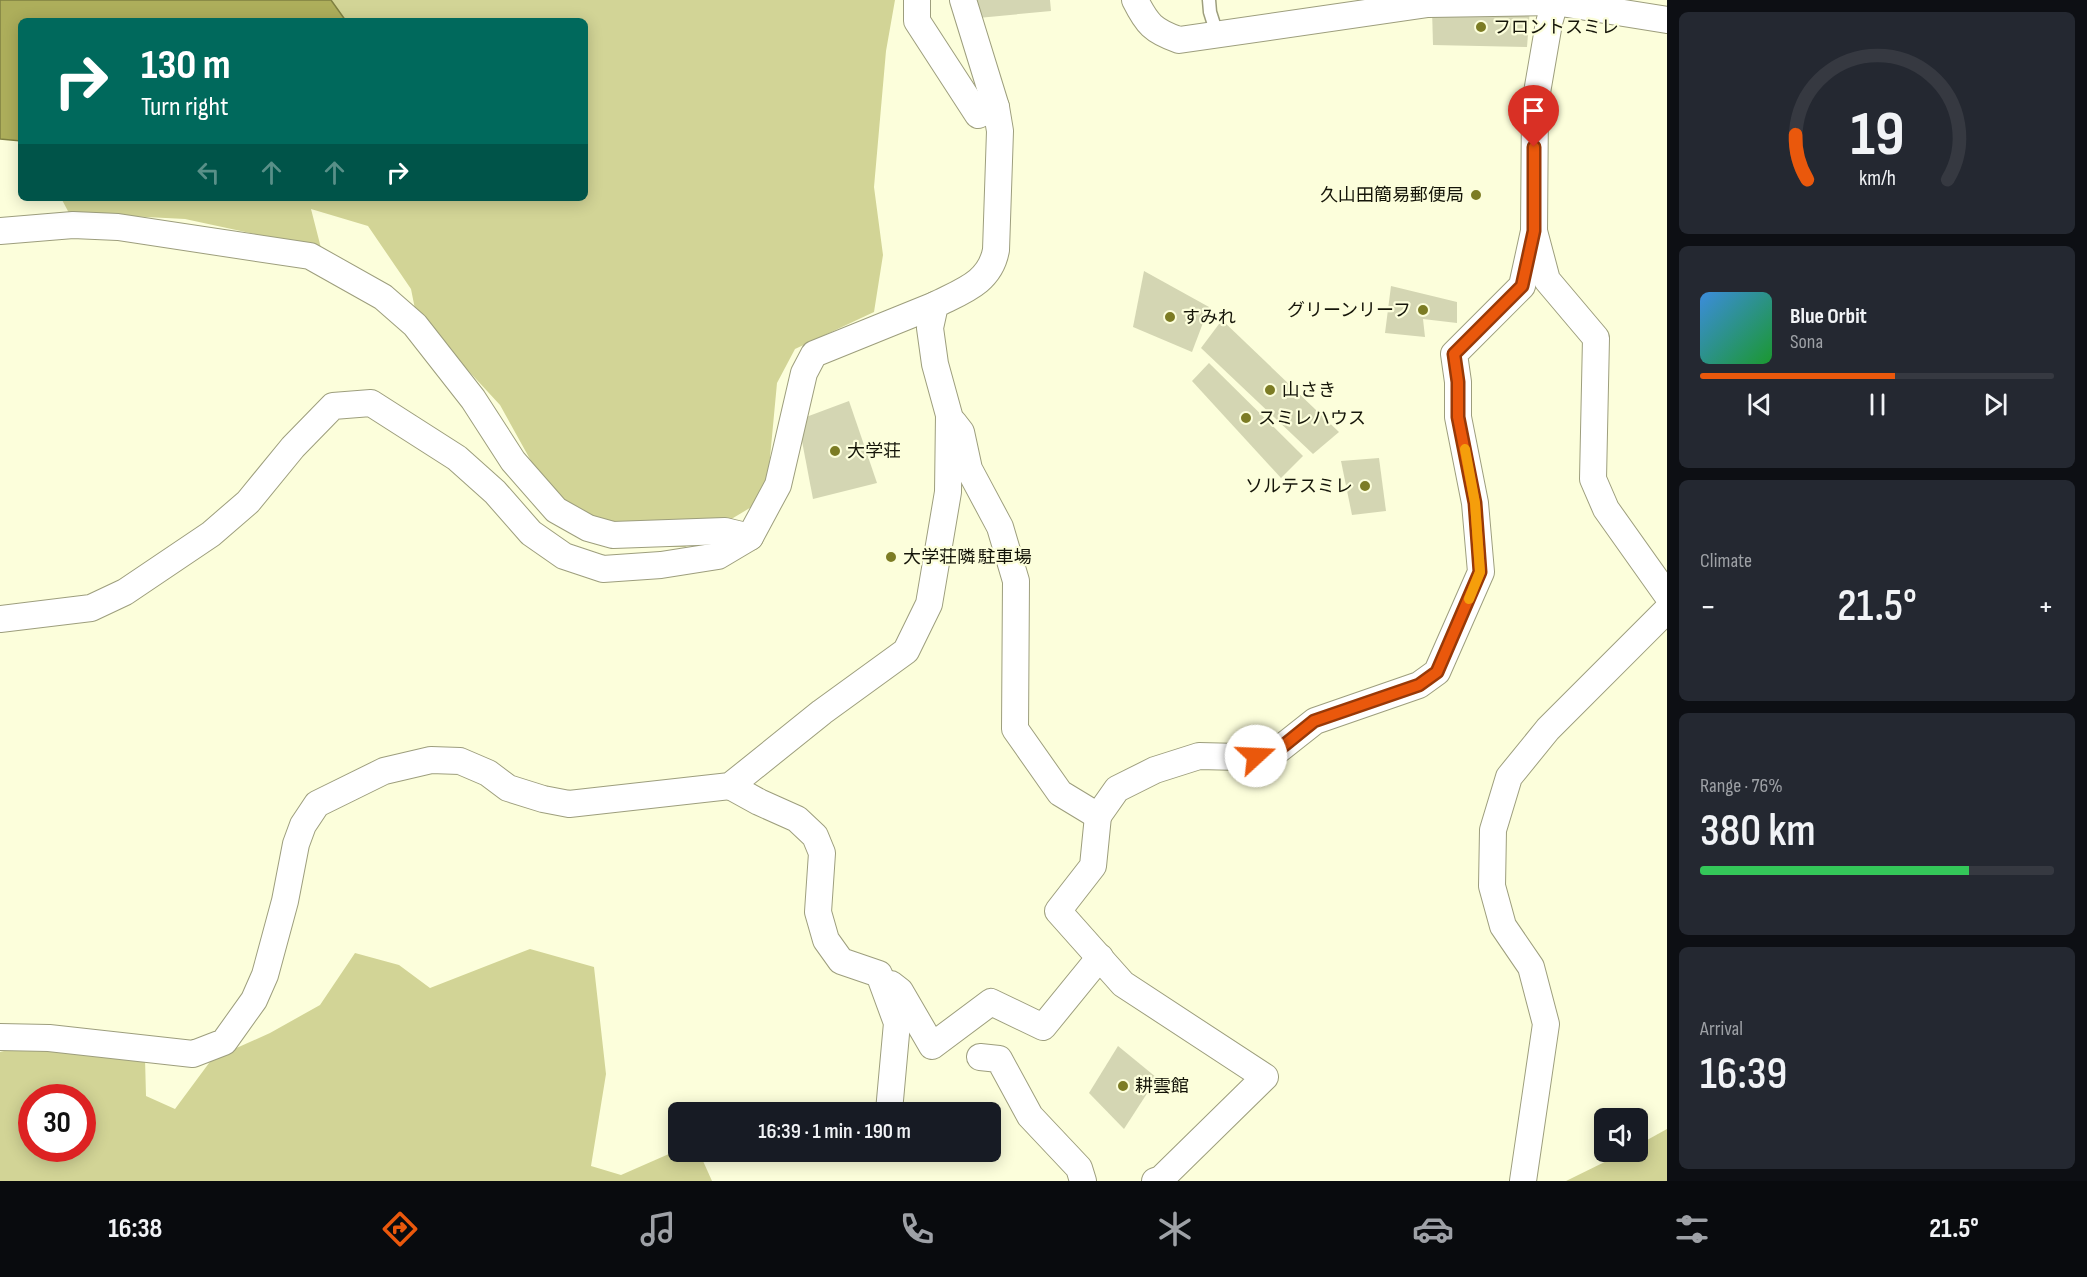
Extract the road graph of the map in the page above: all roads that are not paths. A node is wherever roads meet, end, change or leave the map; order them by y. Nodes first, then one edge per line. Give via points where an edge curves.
1 (899, 0) edge
2 (963, 0) edge
3 (1135, 0) edge
4 (1209, 0) edge
5 (1542, 2) edge
6 (917, 11) edge
7 (1667, 20) edge
8 (1217, 34) junction
9 (996, 106) junction
10 (0, 231) edge
11 (1534, 231) junction
12 (935, 305) junction
13 (949, 416) junction
14 (750, 537) junction
15 (1667, 595) edge
16 (1667, 610) edge
17 (0, 619) edge
18 (730, 786) junction
19 (1098, 816) junction
20 (1100, 957) junction
21 (879, 974) junction
22 (0, 1038) edge
23 (980, 1057) dead end
24 (890, 1102) edge
25 (1083, 1181) edge
26 (1155, 1181) edge
27 (1523, 1181) edge

1 - 6 street
2 - 9 street
3 - 8 street via 1144,19 1162,34 1179,40
4 - 8 lane
5 - 7 street
5 - 8 street via 1428,4
5 - 11 street via 1549,23 1535,104
6 - 9 street via 978,115
9 - 12 street via 1000,131 994,263 978,282
10 - 14 street via 118,226 310,256 382,297 415,325 473,399 513,461 556,510 588,528 613,535 725,531
11 - 15 street via 1547,280 1596,338 1593,479 1606,509
11 - 19 street via 1522,286 1454,354 1458,417 1475,503 1480,572 1437,672 1419,685 1314,721 1272,755 1199,756 1155,770 1117,789
12 - 13 street via 930,328
12 - 14 street via 814,354 804,373 778,485
13 - 18 street via 948,492 929,604 906,651
13 - 19 street via 961,432 969,469 1000,527 1016,581 1015,729 1060,793
14 - 17 street via 718,556 603,569 564,556 531,533 495,492 457,458 370,403 333,406 248,502 212,534 125,592 91,608
16 - 27 street via 1548,729 1509,777 1492,830 1492,886 1503,926 1531,967 1546,1024
18 - 21 street via 796,819 815,836 822,853 818,912 826,940 841,961
18 - 22 street via 569,804 508,788 488,773 460,761 431,760 384,771 317,804 303,825 265,975 254,1000 224,1042 193,1054 49,1038
19 - 20 street via 1093,866 1058,911
20 - 21 street via 1044,1027 991,1002 932,1046 900,992
20 - 26 street via 1124,984 1266,1077
21 - 24 street via 897,1023
23 - 25 street via 999,1059 1030,1116 1079,1168

